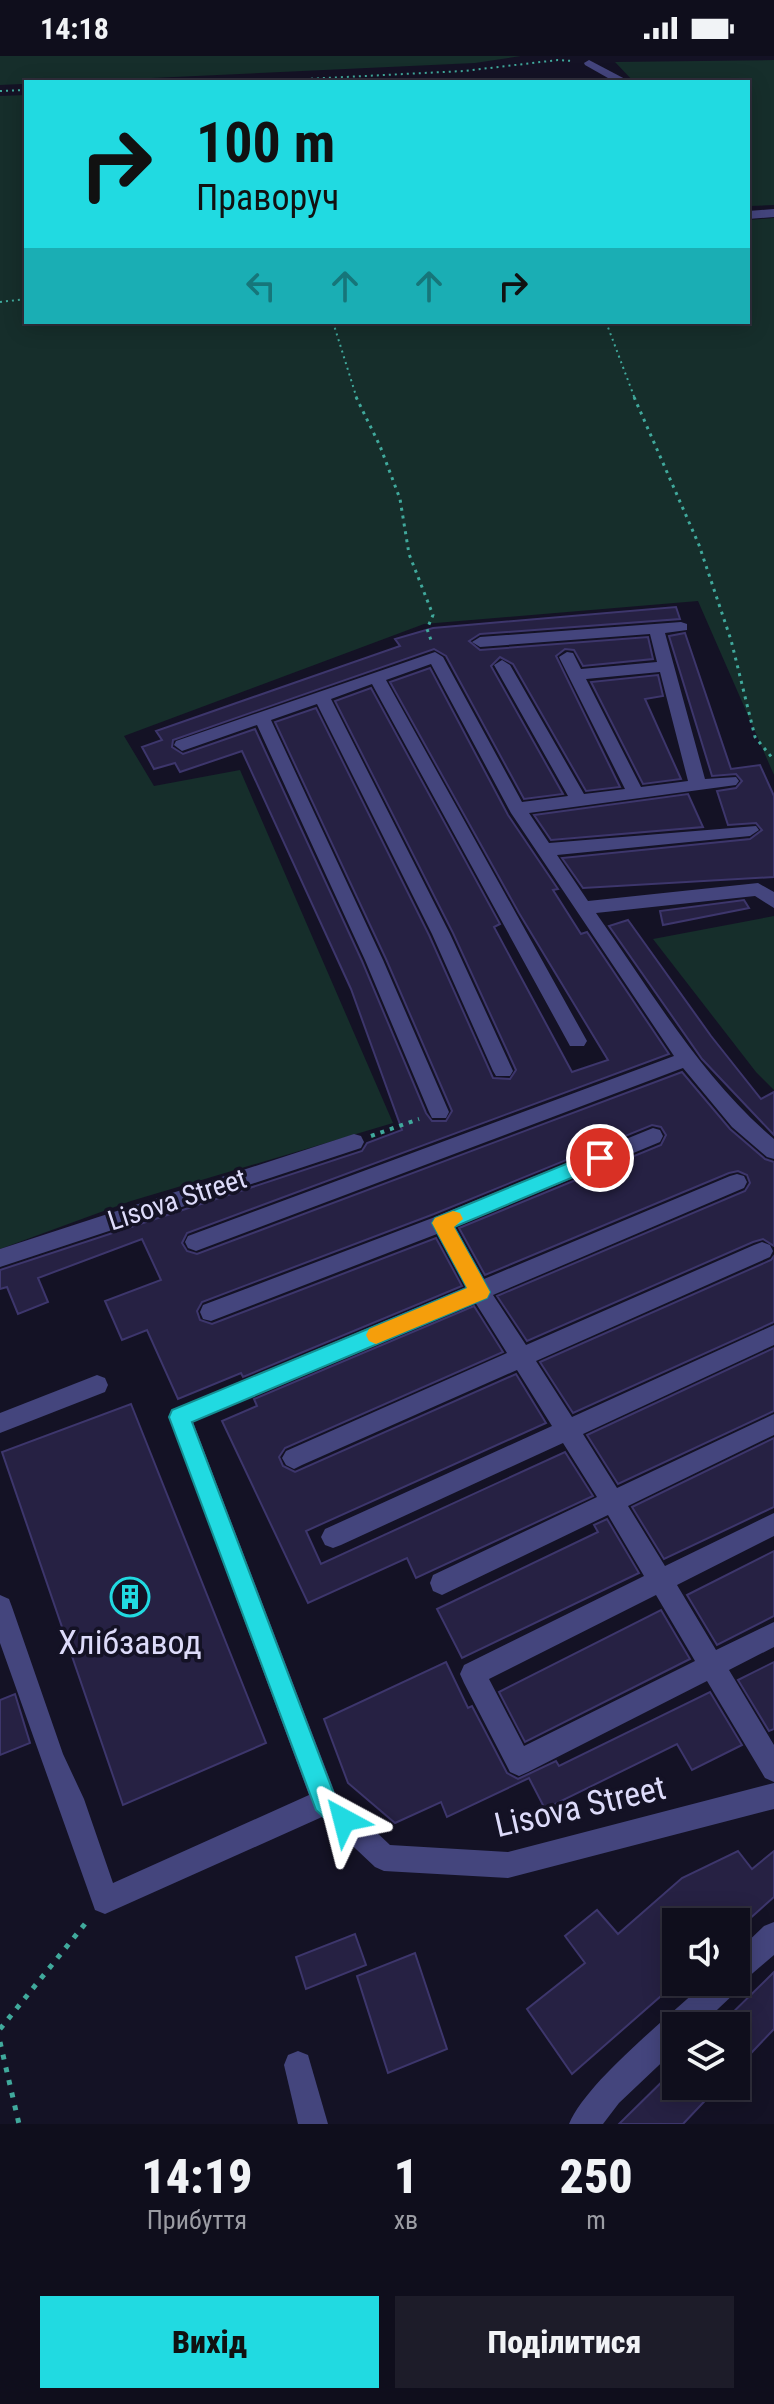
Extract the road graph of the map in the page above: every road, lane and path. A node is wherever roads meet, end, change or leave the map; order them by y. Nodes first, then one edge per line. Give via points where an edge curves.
1 (589, 63) joint
2 (283, 80) edge
3 (619, 80) edge
4 (24, 90) edge
5 (0, 91) edge
6 (774, 213) edge
7 (750, 215) edge
8 (24, 299) edge
9 (0, 302) edge
10 (334, 324) edge
11 (607, 324) edge
12 (681, 627) dead end
13 (656, 628) junction
14 (480, 642) dead end
15 (435, 657) junction
16 (567, 657) dead end
17 (502, 665) dead end
18 (664, 666) junction
19 (577, 675) junction
20 (376, 676) junction
21 (322, 697) junction
22 (261, 716) junction
23 (182, 745) dead end
24 (774, 760) edge
25 (730, 781) dead end
26 (698, 785) junction
27 (636, 793) junction
28 (579, 801) junction
29 (517, 809) junction
30 (750, 830) dead end
31 (546, 850) junction
32 (774, 901) edge
33 (583, 908) junction
34 (577, 1041) dead end
35 (687, 1059) junction
36 (503, 1071) dead end
37 (439, 1112) joint
38 (653, 1136) dead end
39 (354, 1142) joint
40 (774, 1151) edge
41 (737, 1182) dead end
42 (442, 1223) junction
43 (196, 1242) dead end
44 (762, 1251) dead end
45 (0, 1258) edge
46 (480, 1292) junction
47 (211, 1312) dead end
48 (774, 1335) edge
49 (523, 1358) junction
50 (97, 1385) dead end
51 (0, 1423) edge
52 (774, 1424) edge
53 (568, 1430) junction
54 (294, 1458) dead end
55 (613, 1502) junction
56 (774, 1524) edge
57 (333, 1537) dead end
58 (660, 1581) junction
59 (442, 1583) dead end
60 (0, 1607) edge
61 (774, 1634) edge
62 (711, 1665) junction
63 (774, 1769) edge
64 (774, 1796) edge
65 (325, 1802) junction
66 (105, 1900) junction
67 (774, 1936) edge
68 (750, 1959) edge
69 (711, 1996) edge
70 (695, 2012) edge
71 (0, 2029) edge
72 (0, 2042) edge
73 (662, 2043) edge
74 (298, 2065) dead end
75 (19, 2124) edge
76 (313, 2124) edge
77 (584, 2124) edge

1 - 2 path via 558,60 508,68
1 - 3 street
4 - 5 path
6 - 7 street
8 - 9 path
10 - 15 path via 355,394 400,499 409,554 433,615 427,629
11 - 24 path via 642,419 699,545 731,640 755,737
12 - 13 street
13 - 14 street
13 - 18 street
15 - 20 street
15 - 29 street
16 - 19 street
17 - 28 street
18 - 19 street
18 - 26 street
19 - 27 street
20 - 21 street
20 - 34 street
21 - 22 street
21 - 36 street
22 - 23 street
22 - 37 street
25 - 26 street
26 - 27 street
27 - 28 street
28 - 29 street
29 - 31 street
30 - 31 street
31 - 33 street
32 - 33 street via 758,889
33 - 35 street
35 - 40 street via 739,1121
35 - 43 street
37 - 39 path
38 - 42 street
39 - 45 street, Lisova Street
41 - 46 street
42 - 46 street
42 - 47 street
44 - 49 street
46 - 49 street
46 - 65 street via 180,1417
48 - 53 street
49 - 53 street
49 - 54 street
50 - 51 street
52 - 55 street
53 - 55 street
53 - 57 street
55 - 58 street
55 - 59 street
56 - 58 street
58 - 62 street
58 - 62 street via 473,1674 519,1763
60 - 66 street
61 - 62 street
62 - 63 street
64 - 65 street, Lisova Street via 508,1865 384,1858
65 - 66 street
66 - 71 path
67 - 68 street
69 - 70 street
72 - 75 path
73 - 77 street
74 - 76 street

